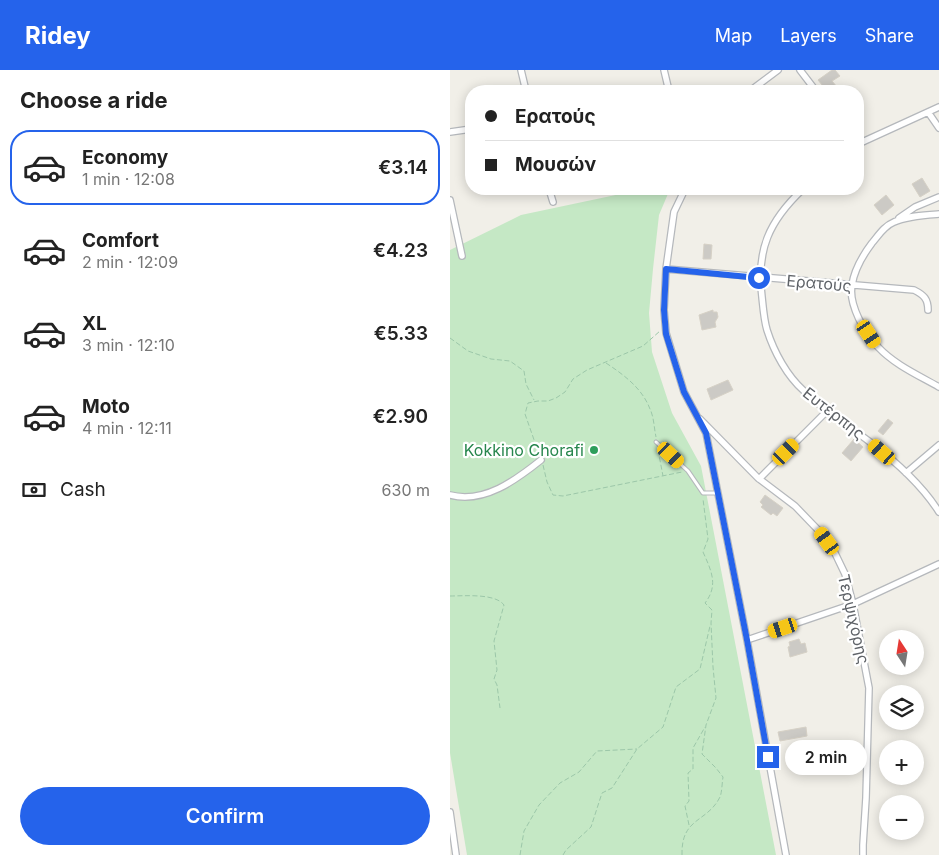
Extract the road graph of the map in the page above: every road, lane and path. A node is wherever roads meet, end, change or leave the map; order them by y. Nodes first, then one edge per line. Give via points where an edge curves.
1 (521, 70) edge
2 (664, 70) edge
3 (778, 70) edge
4 (800, 70) edge
5 (525, 85) edge
6 (668, 85) edge
7 (758, 85) edge
8 (811, 85) edge
9 (939, 108) edge
10 (928, 112) junction
11 (939, 128) edge
12 (465, 130) edge
13 (450, 132) edge
14 (864, 141) edge
15 (551, 195) edge
16 (681, 195) edge
17 (797, 195) edge
18 (939, 197) edge
19 (450, 200) edge
20 (553, 202) dead end
21 (939, 214) edge
22 (893, 222) junction
23 (462, 256) dead end
24 (666, 269) junction
25 (759, 278) junction
26 (851, 286) junction
27 (928, 310) dead end
28 (666, 326) junction
29 (450, 338) edge
30 (605, 362) junction
31 (939, 387) edge
32 (535, 402) junction
33 (827, 412) junction
34 (709, 432) junction
35 (656, 442) junction
36 (939, 445) edge
37 (541, 460) junction
38 (688, 471) junction
39 (906, 473) junction
40 (663, 476) junction
41 (759, 479) junction
42 (702, 493) junction
43 (718, 493) junction
44 (450, 494) edge
45 (939, 512) edge
46 (939, 564) edge
47 (450, 596) edge
48 (853, 604) junction
49 (710, 623) junction
50 (747, 640) junction
51 (500, 708) dead end
52 (706, 725) junction
53 (637, 749) junction
54 (450, 815) edge
55 (690, 826) junction
56 (456, 855) edge
57 (520, 855) edge
58 (562, 855) edge
59 (682, 855) edge
60 (786, 855) edge
61 (863, 855) edge

1 - 5 street
2 - 6 street
3 - 7 street
4 - 8 street
9 - 10 street
10 - 11 street
10 - 14 street
12 - 13 street
15 - 20 street
16 - 24 street, Τερψιχόρης via 674,212
17 - 25 street, Ευτέρπης via 768,232
18 - 22 street via 915,207
19 - 23 street
21 - 22 street
22 - 26 street via 869,247
24 - 25 street, Ερατούς
24 - 28 street, Τερψιχόρης
25 - 26 street, Ερατούς
25 - 33 street, Ευτέρπης via 767,329 777,353 790,375
26 - 27 street, Ερατούς via 914,290 923,294
26 - 31 street via 860,321 877,347 898,365
28 - 30 path via 643,346
28 - 34 street, Τερψιχόρης via 684,392
29 - 32 path via 468,350 491,359 510,361 524,371
30 - 32 path via 573,380 556,398
30 - 35 path via 626,376 640,391 651,409
32 - 37 path via 528,403 525,414
33 - 39 street, Ευτέρπης via 871,442
33 - 41 street
34 - 41 street, Τερψιχόρης
34 - 43 street
35 - 38 lane
35 - 40 path
36 - 39 street
37 - 40 path via 553,495 563,496
37 - 44 street via 520,477 480,496
38 - 40 path
38 - 42 lane
39 - 45 street, Ευτέρπης
41 - 48 street, Τερψιχόρης via 795,506 821,533 845,574
42 - 43 lane
42 - 49 path via 708,539 703,552 712,574 712,594 705,603 712,610
43 - 50 street
46 - 48 street
47 - 51 path via 493,598 504,605 494,641 498,670 494,678
48 - 50 street
48 - 61 street, Τερψιχόρης via 869,688
49 - 52 path via 716,698
49 - 53 path via 700,669 676,687 663,726
50 - 60 street
52 - 55 path via 692,748 694,769 688,773 689,801 685,806
52 - 55 path via 702,754 723,777 720,796
53 - 57 path via 597,751 579,772 560,783 539,805 524,831
53 - 58 path via 612,788 602,793 591,827
54 - 56 street
55 - 59 path via 682,843

